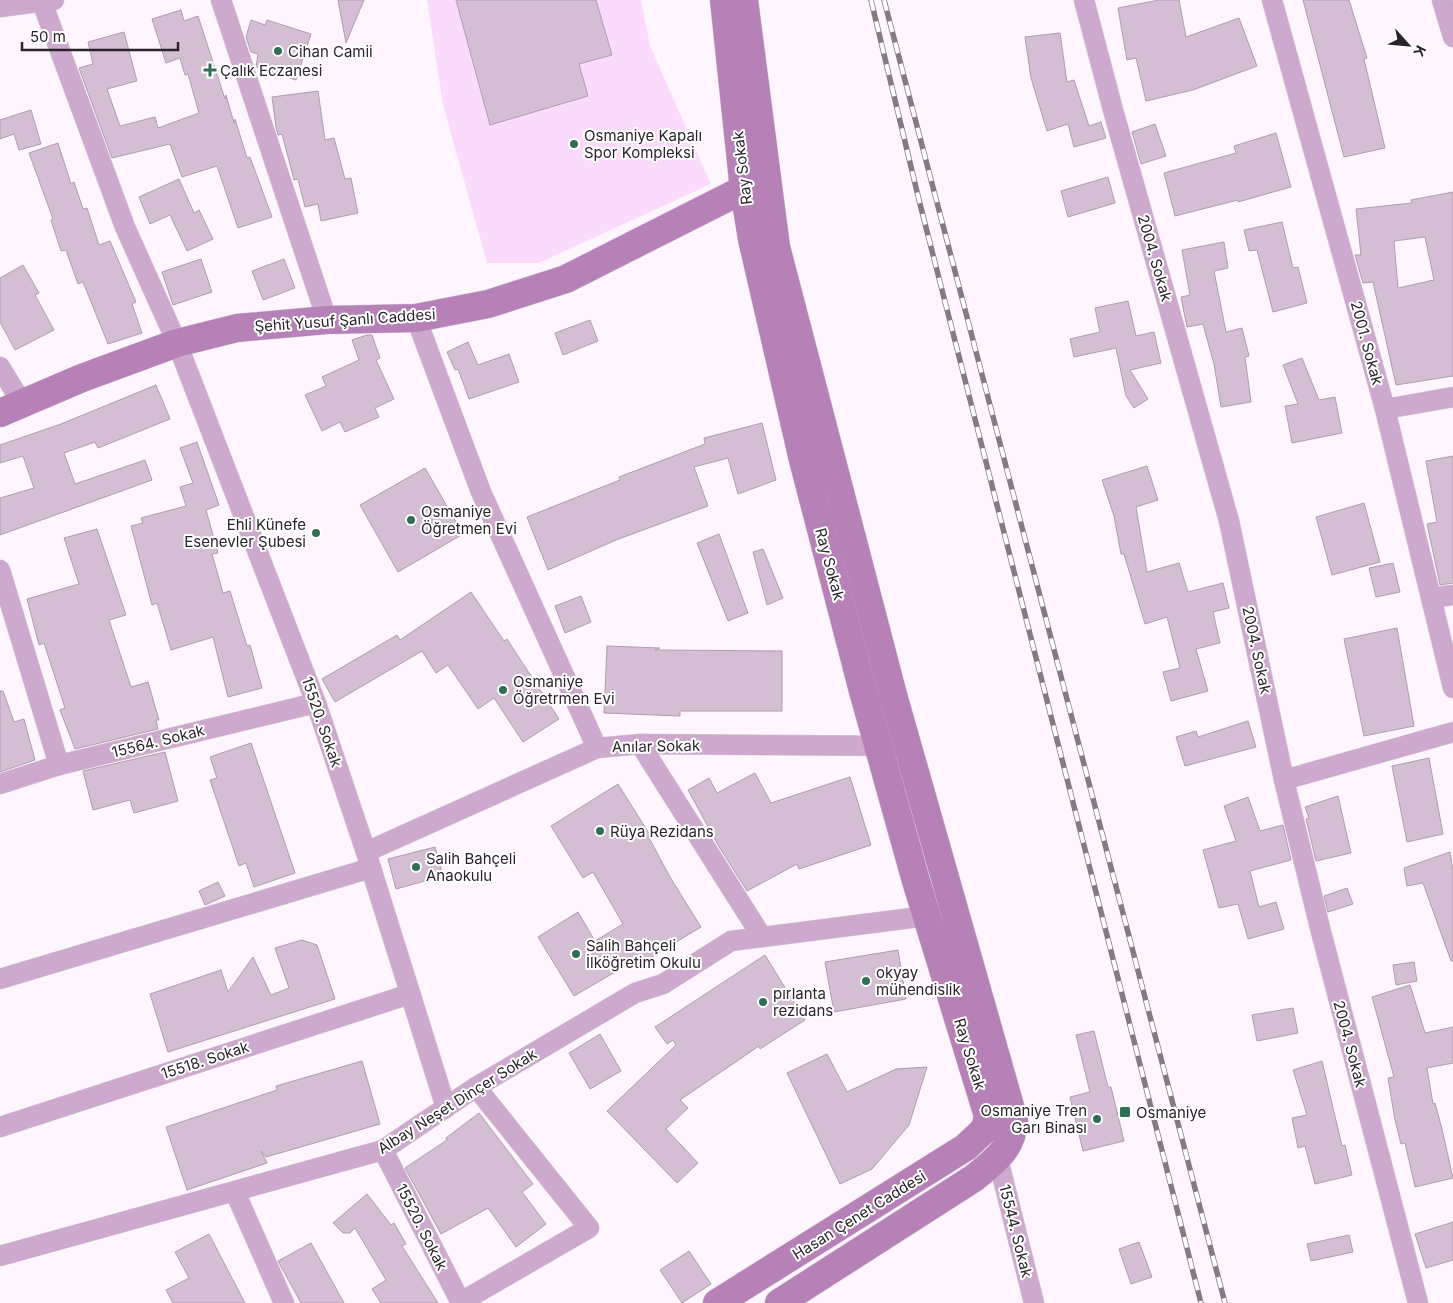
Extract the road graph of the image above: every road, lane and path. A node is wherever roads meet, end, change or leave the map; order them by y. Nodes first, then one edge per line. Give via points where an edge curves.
1 (221, 0) edge
2 (724, 0) edge
3 (744, 0) edge
4 (1084, 0) edge
5 (1272, 0) edge
6 (1442, 0) edge
7 (48, 1) edge
8 (21, 2) edge
9 (0, 7) edge
10 (1453, 37) edge
11 (755, 184) junction
12 (416, 318) junction
13 (327, 320) junction
14 (177, 343) junction
15 (0, 367) edge
16 (1453, 397) edge
17 (11, 408) edge
18 (1385, 410) junction
19 (0, 570) edge
20 (1453, 596) edge
21 (1432, 598) junction
22 (1453, 688) edge
23 (316, 703) junction
24 (1453, 732) edge
25 (640, 744) junction
26 (878, 746) junction
27 (908, 746) junction
28 (597, 748) junction
29 (59, 765) junction
30 (1284, 780) junction
31 (0, 784) edge
32 (368, 860) junction
33 (927, 916) junction
34 (762, 937) junction
35 (0, 979) edge
36 (410, 994) junction
37 (476, 1087) junction
38 (446, 1108) junction
39 (988, 1116) joint
40 (0, 1127) edge
41 (383, 1150) junction
42 (998, 1159) junction
43 (235, 1192) junction
44 (0, 1256) edge
45 (284, 1303) edge
46 (461, 1303) edge
47 (717, 1303) edge
48 (779, 1303) edge
49 (1034, 1303) edge
50 (1418, 1303) edge

1 - 13 street
2 - 11 street, Ray Sokak
3 - 11 street
4 - 30 street, 2004. Sokak via 1229,521
5 - 18 street, 2001. Sokak
6 - 10 street
7 - 8 street
7 - 14 street, 15520. Sokak via 125,227
8 - 9 street
11 - 12 street, Şehit Yusuf Şanlı Caddesi via 566,279 488,304
11 - 26 street, Ray Sokak via 752,239 803,460
11 - 27 street via 776,247
12 - 13 street, Şehit Yusuf Şanlı Caddesi
12 - 28 street via 481,492
13 - 14 street, Şehit Yusuf Şanlı Caddesi via 237,328
14 - 17 street, Şehit Yusuf Şanlı Caddesi
14 - 23 street, 15520. Sokak
15 - 17 street
16 - 18 street
18 - 21 street, 2001. Sokak
19 - 29 street
20 - 21 street
21 - 22 street, 2001. Sokak
23 - 29 street, 15564. Sokak
23 - 32 street, 15520. Sokak
24 - 30 street
25 - 26 street, Anılar Sokak
25 - 28 street, Anılar Sokak
25 - 34 street
26 - 27 street, Anılar Sokak
26 - 33 street, Ray Sokak
27 - 42 street via 1013,1110 1014,1132
28 - 32 street, Anılar Sokak
29 - 31 street, 15564. Sokak
30 - 50 street, 2004. Sokak
32 - 35 street, Anılar Sokak
32 - 36 street, 15520. Sokak
33 - 34 street, Albay Neşet Dinçer Sokak
33 - 39 street, Ray Sokak
34 - 37 street, Albay Neşet Dinçer Sokak via 731,941 663,984 635,993
36 - 38 street, 15520. Sokak
36 - 40 street, 15518. Sokak
37 - 38 street, Albay Neşet Dinçer Sokak
37 - 46 street via 589,1228
38 - 41 street, Albay Neşet Dinçer Sokak
39 - 47 street, Hasan Çenet Caddesi via 985,1129 966,1148
41 - 43 street, Albay Neşet Dinçer Sokak
41 - 46 street, 15520. Sokak
42 - 48 street via 946,1198
42 - 49 street, 15544. Sokak
43 - 44 street, Albay Neşet Dinçer Sokak
43 - 45 street

